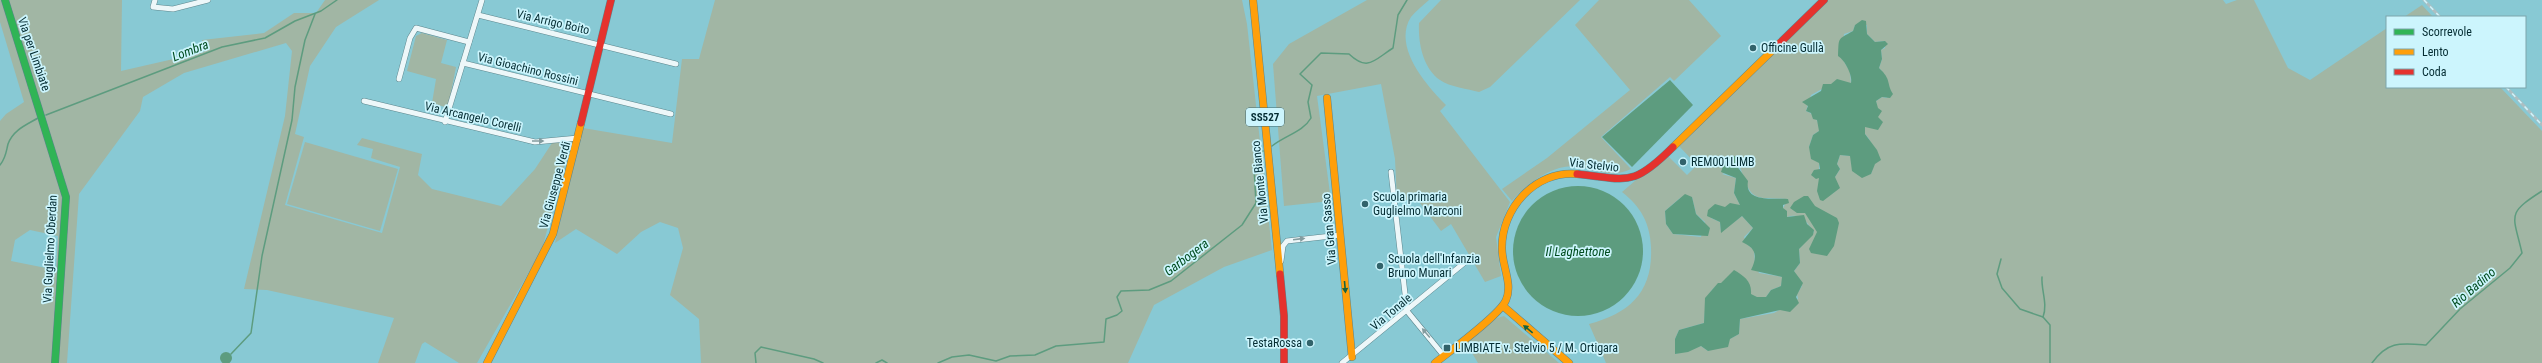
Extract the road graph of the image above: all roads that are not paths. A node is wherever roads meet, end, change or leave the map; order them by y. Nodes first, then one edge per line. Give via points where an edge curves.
1 (5, 0) edge
2 (155, 0) edge
3 (208, 0) edge
4 (482, 0) edge
5 (611, 0) edge
6 (1253, 0) edge
7 (1824, 0) edge
8 (478, 15) junction
9 (469, 42) junction
10 (600, 44) junction
11 (463, 63) junction
12 (676, 64) dead end
13 (399, 79) dead end
14 (588, 94) junction
15 (1327, 98) dead end
16 (364, 101) dead end
17 (671, 114) dead end
18 (43, 116) joint
19 (445, 122) junction
20 (578, 138) junction
21 (1391, 172) dead end
22 (1340, 234) junction
23 (1469, 259) dead end
24 (1280, 266) junction
25 (1503, 306) junction
26 (1407, 311) junction
27 (1444, 356) junction
28 (1352, 357) junction
29 (55, 363) edge
30 (487, 363) edge
31 (1284, 363) edge
32 (1342, 363) edge
33 (1436, 363) edge
34 (1569, 363) edge

1 - 18 street, Via per Limbiate
2 - 3 street via 153,7 173,9
4 - 8 street
5 - 10 street, Via Giuseppe Verdi
6 - 24 street, Via Monte Bianco / SS527
7 - 25 street, Via Stelvio via 1639,175 1615,180 1586,173 1567,172 1552,176 1523,194 1509,216 1504,236 1502,251 1509,288
8 - 9 street
8 - 10 street, Via Arrigo Boito
9 - 11 street
9 - 13 street via 416,28 410,38
10 - 12 street, Via Arrigo Boito
10 - 14 street, Via Giuseppe Verdi
11 - 14 street, Via Gioachino Rossini
11 - 19 street
14 - 17 street, Via Gioachino Rossini
14 - 20 street, Via Giuseppe Verdi
15 - 22 street, Via Gran Sasso
16 - 19 street, Via Arcangelo Corelli
18 - 29 street, Via Guglielmo Oberdan via 66,197
19 -> 20 street, Via Arcangelo Corelli via 535,142
20 - 30 street, Via Giuseppe Verdi via 549,246
21 - 26 street
24 -> 22 street via 1283,246 1287,241
22 -> 28 street, Via Gran Sasso
23 - 26 street, Via Tonale
24 - 31 street, Via Monte Bianco
25 - 27 street
34 -> 25 street
27 -> 26 street
26 - 28 street, Via Tonale
27 - 33 street
28 - 32 street, Via Tonale

